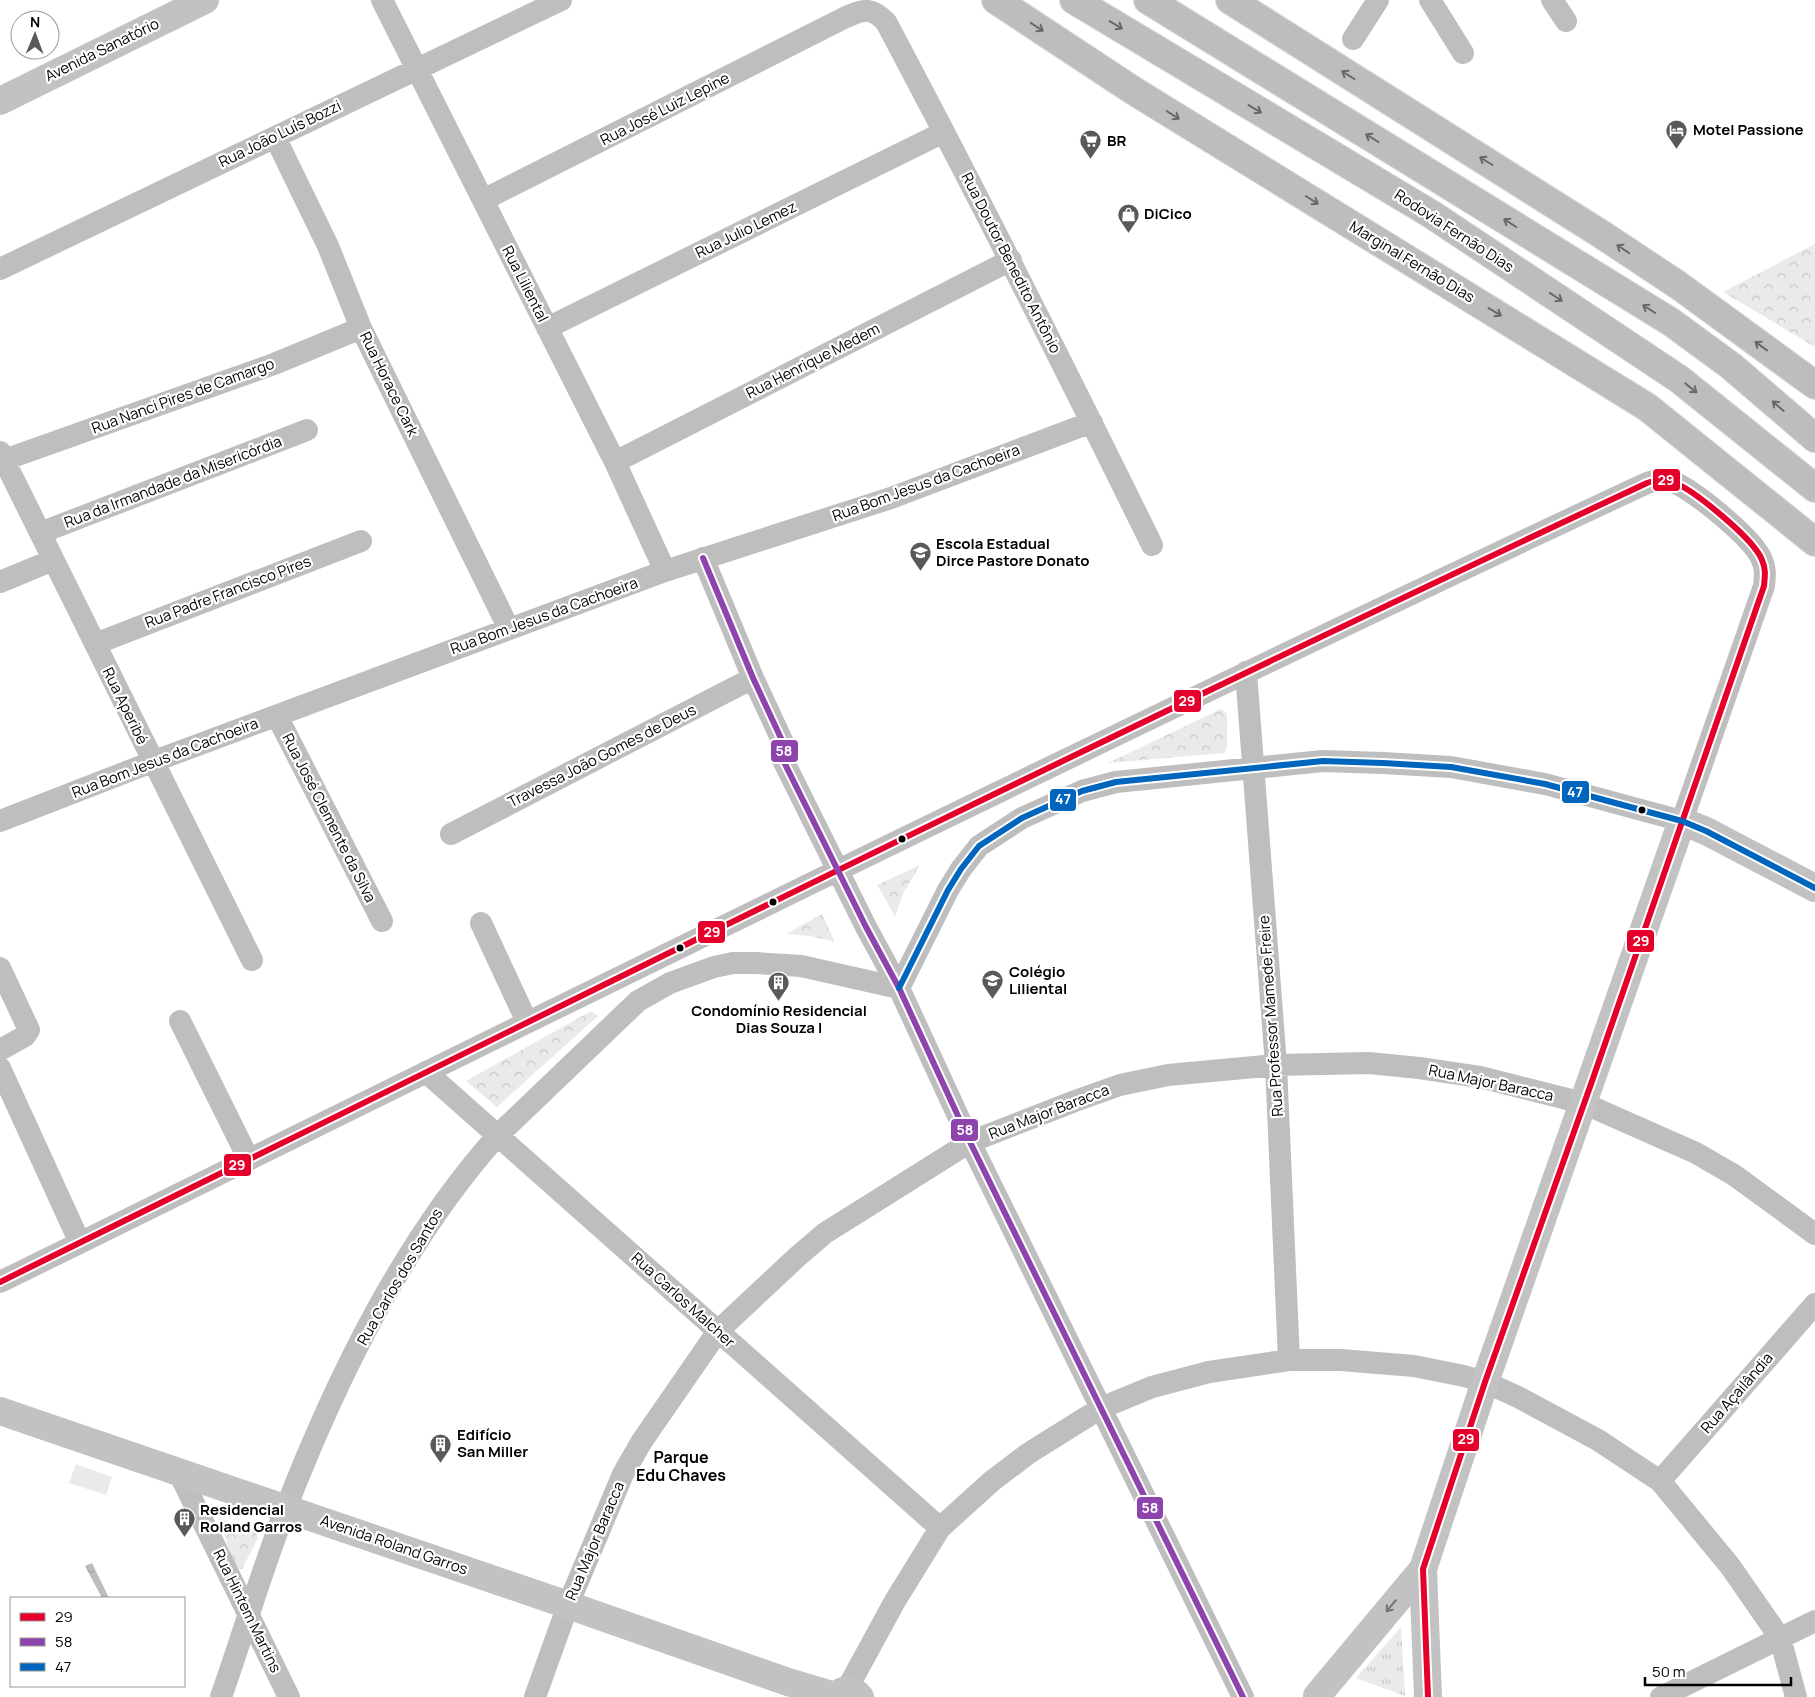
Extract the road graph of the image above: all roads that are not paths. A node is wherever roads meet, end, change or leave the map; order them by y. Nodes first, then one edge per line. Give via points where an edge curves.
1 (205, 0) edge
2 (382, 0) edge
3 (561, 0) edge
4 (996, 0) edge
5 (1074, 0) edge
6 (1148, 0) edge
7 (1230, 0) edge
8 (1378, 0) edge
9 (1430, 0) edge
10 (1552, 0) edge
11 (846, 17) joint
12 (1566, 21) dead end
13 (1353, 40) dead end
14 (1462, 53) dead end
15 (416, 69) junction
16 (0, 101) edge
17 (944, 132) junction
18 (275, 137) junction
19 (483, 200) junction
20 (1011, 260) junction
21 (0, 269) edge
22 (361, 328) junction
23 (548, 328) junction
24 (1815, 385) edge
25 (1092, 422) junction
26 (307, 430) dead end
27 (1815, 438) edge
28 (2, 456) edge
29 (615, 462) junction
30 (1815, 488) edge
31 (40, 533) junction
32 (361, 541) dead end
33 (1815, 542) edge
34 (1152, 545) dead end
35 (703, 558) junction
36 (54, 560) junction
37 (665, 571) junction
38 (0, 582) edge
39 (509, 629) junction
40 (95, 644) junction
41 (1246, 672) junction
42 (753, 678) junction
43 (277, 716) junction
44 (152, 762) junction
45 (1253, 767) junction
46 (0, 821) edge
47 (1682, 821) junction
48 (451, 834) dead end
49 (838, 871) junction
50 (1815, 888) edge
51 (382, 921) dead end
52 (481, 923) dead end
53 (252, 960) dead end
54 (0, 968) edge
55 (899, 988) junction
56 (180, 1021) dead end
57 (527, 1022) junction
58 (0, 1050) edge
59 (1276, 1065) junction
60 (0, 1068) edge
61 (426, 1072) junction
62 (1584, 1103) junction
63 (498, 1135) junction
64 (970, 1142) junction
65 (249, 1160) junction
66 (1815, 1234) edge
67 (80, 1243) junction
68 (0, 1282) edge
69 (1815, 1304) edge
70 (718, 1331) junction
71 (1290, 1360) junction
72 (1485, 1382) junction
73 (1101, 1408) junction
74 (0, 1411) edge
75 (178, 1470) junction
76 (1660, 1482) junction
77 (286, 1508) junction
78 (940, 1528) junction
79 (1423, 1569) junction
80 (568, 1605) junction
81 (249, 1616) junction
82 (1815, 1621) edge
83 (1780, 1638) junction
84 (842, 1695) edge
85 (221, 1697) edge
86 (289, 1697) edge
87 (536, 1697) edge
88 (1243, 1697) edge
89 (1322, 1697) edge
90 (1428, 1697) edge
91 (1661, 1697) edge
92 (1796, 1697) edge

1 - 16 street, Avenida Sanatório
2 - 15 street, Rua Liliental
3 - 15 street, Rua João Luís Bozzi
4 -> 33 highway, Marginal Fernão Dias via 1142,96 1647,407
5 -> 30 highway, Rodovia Fernão Dias via 1431,214 1679,379
27 -> 6 highway via 1731,366 1671,322
24 -> 7 highway via 1678,285 1601,234
8 - 13 street
9 - 14 street
10 - 12 street
11 - 17 street, Rua Doutor Benedito Antônio via 867,10 886,22
11 - 19 street, Rua José Luiz Lepine
15 - 18 street, Rua João Luís Bozzi
15 - 19 street, Rua Liliental
17 - 20 street, Rua Doutor Benedito Antônio
17 - 23 street, Rua Julio Lemez
18 - 21 street, Rua João Luís Bozzi
18 - 22 street, Rua Horace Cark via 328,246
19 - 23 street, Rua Liliental
20 - 25 street, Rua Doutor Benedito Antônio
20 - 29 street, Rua Henrique Medem
22 - 28 street, Rua Nanci Pires de Camargo via 274,364
22 - 39 street, Rua Horace Cark
23 - 29 street, Rua Liliental
25 - 34 street, Rua Doutor Benedito Antônio
25 - 35 street, Rua Bom Jesus da Cachoeira via 891,498
26 - 31 street, Rua da Irmandade da Misericórdia
28 - 31 street, Rua Aperibé
29 - 37 street, Rua Liliental
31 - 36 street, Rua Aperibé
32 - 40 street, Rua Padre Francisco Pires
35 - 37 street, Rua Bom Jesus da Cachoeira
35 - 42 street
36 - 38 street
36 - 40 street, Rua Aperibé
37 - 39 street, Rua Bom Jesus da Cachoeira
39 - 43 street, Rua Bom Jesus da Cachoeira
40 - 44 street, Rua Aperibé
41 - 45 street, Rua Professor Mamede Freire
41 - 47 street via 1647,483 1674,482 1731,524 1754,546 1766,572 1764,586
41 - 49 street
42 - 48 street, Travessa João Gomes de Deus
42 - 49 street via 785,747 783,760
43 - 44 street, Rua Bom Jesus da Cachoeira
43 - 51 street, Rua José Clemente da Silva
44 - 46 street, Rua Bom Jesus da Cachoeira
44 - 53 street, Rua Aperibé
45 - 47 street via 1383,762 1451,767 1545,784
45 - 55 street via 1116,782 1082,791 1004,829 979,846 961,868
45 - 59 street, Rua Professor Mamede Freire
47 - 50 street
47 - 62 street
49 - 55 street
49 - 57 street
52 - 57 street
54 - 58 street via 27,1023 28,1033
55 - 63 street, Rua Carlos dos Santos via 801,966 756,963 714,967 670,983 638,1000
55 - 64 street
56 - 65 street
57 - 61 street
59 - 62 street, Rua Major Baracca via 1369,1064 1420,1068 1480,1077
59 - 64 street, Rua Major Baracca via 1168,1075 1120,1085
59 - 71 street, Rua Professor Mamede Freire
60 - 67 street
61 - 63 street, Rua Carlos Malcher
61 - 65 street
62 - 66 street, Rua Major Baracca via 1696,1153 1734,1175
62 - 72 street
63 - 70 street, Rua Carlos Malcher
63 - 77 street, Rua Carlos dos Santos via 431,1220 382,1301 336,1389
64 - 70 street, Rua Major Baracca via 825,1233
64 - 73 street
65 - 67 street
67 - 68 street
69 - 76 street, Rua Açailândia
70 - 78 street, Rua Carlos Malcher
70 - 80 street, Rua Major Baracca via 623,1474
71 - 72 street via 1414,1366
71 - 73 street via 1210,1372 1152,1388
72 - 76 street via 1598,1440
72 - 79 street
73 - 78 street via 1028,1453
73 - 88 street
74 - 75 street, Avenida Roland Garros
75 - 77 street, Avenida Roland Garros
75 - 81 street, Rua Hintem Martins
76 - 83 street via 1730,1566
77 - 80 street, Avenida Roland Garros
77 - 81 street, Rua Carlos dos Santos
78 - 84 street
79 -> 89 street
79 - 90 street
80 - 84 street, Avenida Roland Garros via 788,1682
80 - 87 street, Rua Major Baracca
81 - 85 street, Rua Carlos dos Santos
81 - 86 street, Rua Hintem Martins
82 - 83 street
83 - 91 street
83 - 92 street

